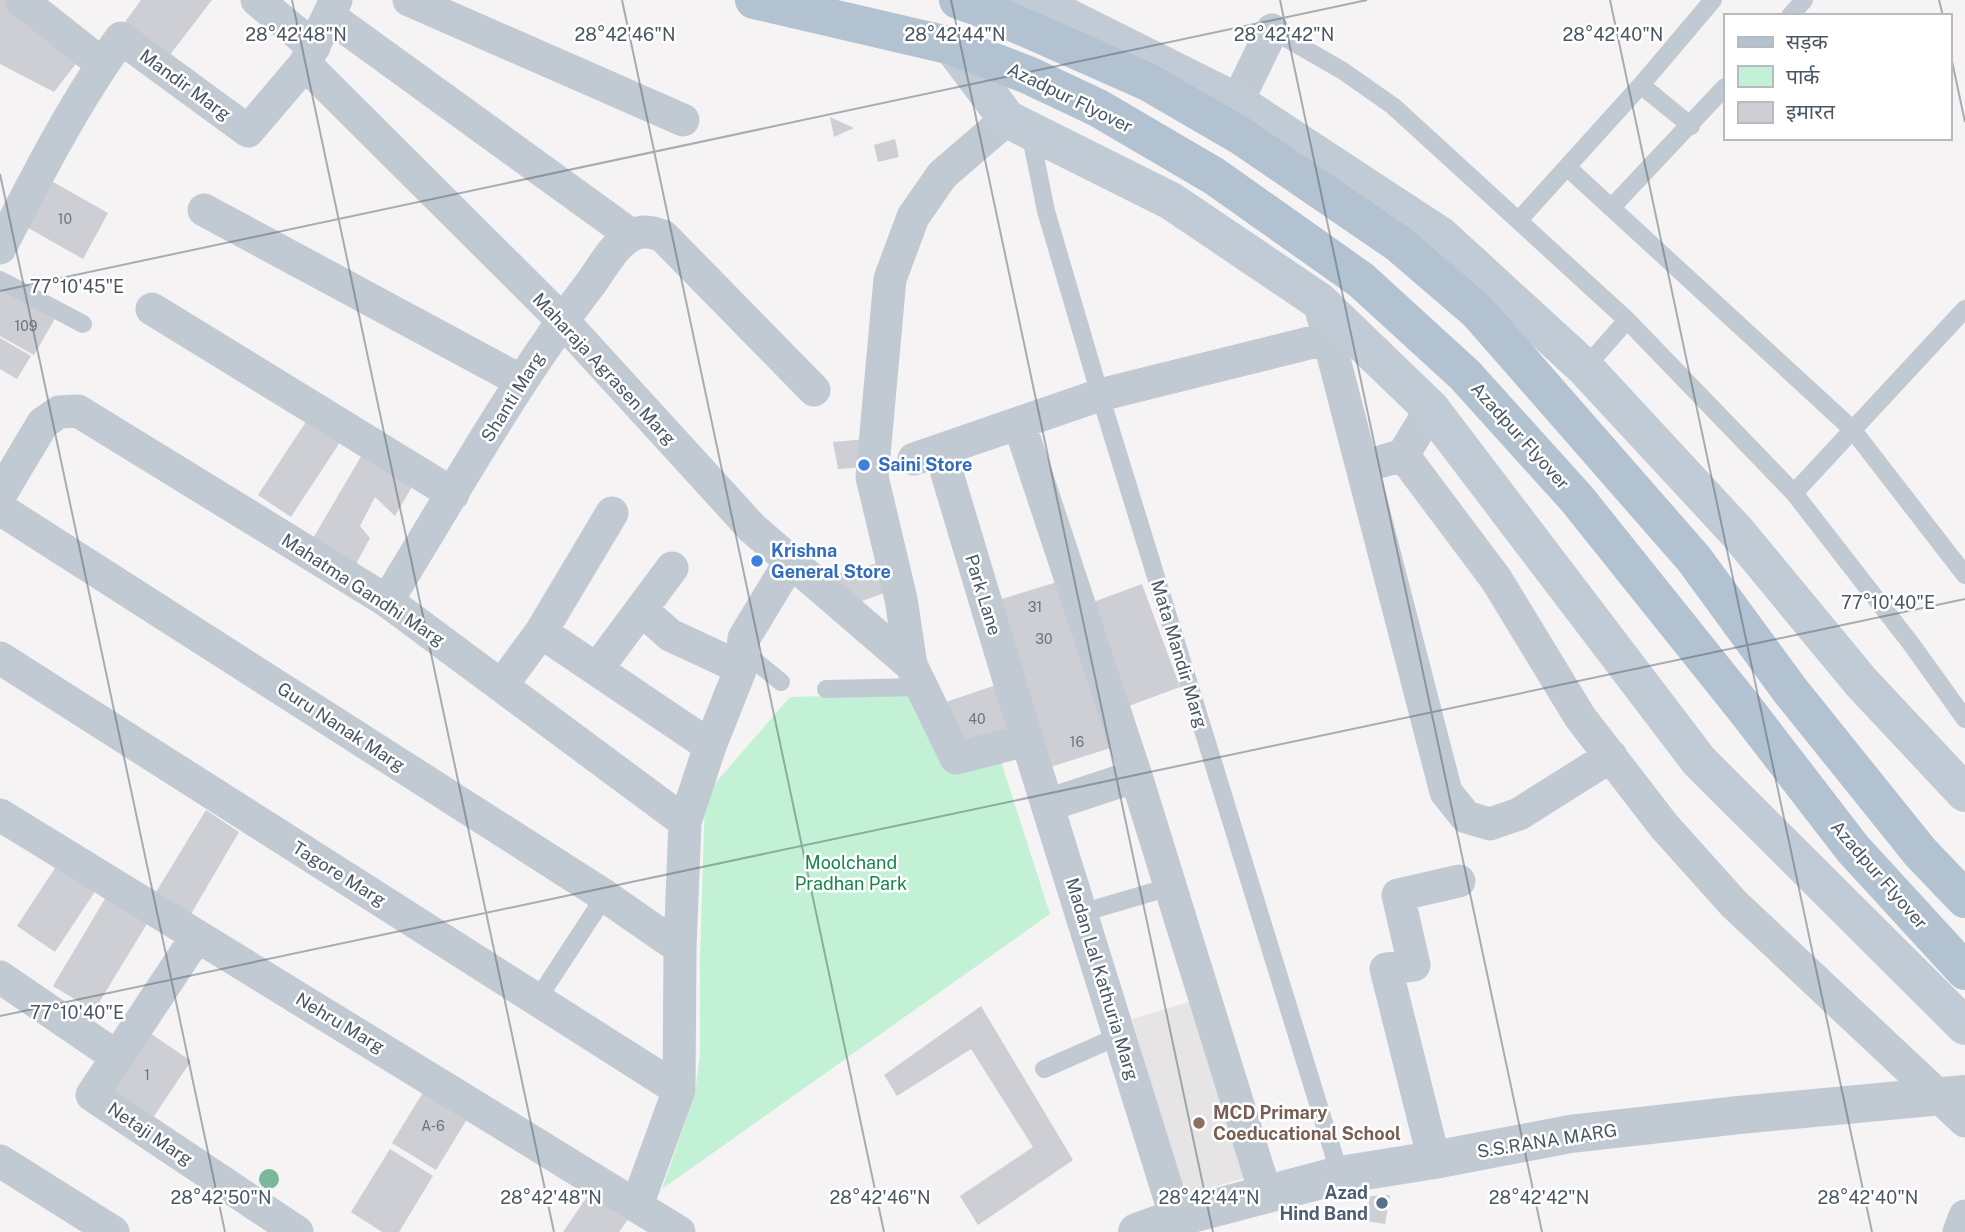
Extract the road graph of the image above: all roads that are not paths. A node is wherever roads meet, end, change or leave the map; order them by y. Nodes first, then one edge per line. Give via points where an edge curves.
1 (21, 0) edge
2 (257, 0) edge
3 (409, 0) edge
4 (754, 0) edge
5 (1713, 0) edge
6 (1804, 0) edge
7 (968, 3) edge
8 (332, 8) edge
9 (1792, 14) edge
10 (1272, 30) joint
11 (952, 46) junction
12 (309, 55) junction
13 (102, 64) junction
14 (1641, 85) junction
15 (1724, 88) edge
16 (1237, 102) junction
17 (683, 120) dead end
18 (1018, 125) junction
19 (1691, 126) junction
20 (1567, 167) junction
21 (1611, 208) junction
22 (204, 210) dead end
23 (1519, 220) junction
24 (631, 235) junction
25 (0, 248) edge
26 (0, 280) edge
27 (1319, 301) junction
28 (152, 309) dead end
29 (1965, 309) edge
30 (562, 320) junction
31 (1627, 320) junction
32 (83, 324) dead end
33 (1329, 338) junction
34 (1585, 368) junction
35 (521, 381) junction
36 (814, 390) dead end
37 (1100, 395) junction
38 (1431, 409) junction
39 (1019, 423) junction
40 (1852, 429) junction
41 (1403, 455) junction
42 (1363, 466) junction
43 (453, 494) junction
44 (1794, 494) junction
45 (0, 495) edge
46 (0, 509) edge
47 (612, 513) dead end
48 (790, 562) junction
49 (672, 568) dead end
50 (1965, 575) edge
51 (387, 601) junction
52 (642, 610) junction
53 (541, 632) junction
54 (0, 658) edge
55 (742, 659) junction
56 (597, 669) junction
57 (916, 676) junction
58 (782, 682) dead end
59 (502, 685) junction
60 (825, 689) dead end
61 (1965, 719) edge
62 (1027, 740) junction
63 (710, 746) junction
64 (1611, 756) junction
65 (1136, 776) junction
66 (1965, 793) edge
67 (1048, 805) junction
68 (0, 816) edge
69 (685, 822) junction
70 (1459, 881) dead end
71 (1170, 887) junction
72 (604, 896) junction
73 (1965, 900) edge
74 (1081, 913) junction
75 (197, 936) junction
76 (680, 948) junction
77 (1965, 971) edge
78 (0, 977) edge
79 (537, 1000) junction
80 (1965, 1026) edge
81 (1119, 1036) junction
82 (117, 1057) junction
83 (1044, 1069) dead end
84 (679, 1090) junction
85 (1957, 1103) edge
86 (1434, 1160) junction
87 (0, 1161) edge
88 (1340, 1175) junction
89 (1266, 1195) junction
90 (637, 1205) junction
91 (1965, 1216) edge
92 (262, 1223) edge
93 (1157, 1227) edge
94 (113, 1232) edge
95 (297, 1232) edge
96 (679, 1232) edge
97 (1959, 1232) edge

1 - 13 street
2 - 12 street, Maharaja Agrasen Marg
3 - 17 street
4 - 11 main road, Azadpur Flyover
5 - 14 lane
6 - 9 lane
7 - 16 main road via 1035,1
7 - 73 main road via 1148,82 1241,136 1399,244 1478,311 1694,559 1806,711 1920,852
8 - 12 street, Mandir Marg
8 - 24 street
10 - 16 street
10 - 23 lane via 1393,106
11 - 18 main road
11 - 77 main road, Azadpur Flyover via 1098,108 1241,193 1361,280 1465,375 1577,499 1853,849
12 - 13 street, Mandir Marg via 248,131 121,38
12 - 30 street, Maharaja Agrasen Marg
13 - 25 street, Mandir Marg
14 - 19 lane
14 - 20 lane
15 - 19 lane
16 - 34 main road via 1441,236
18 - 27 main road via 1171,201
18 - 37 lane, Mata Mandir Marg
18 - 57 street via 942,175 913,217 890,279 872,477
19 - 21 lane
20 - 21 lane
20 - 23 lane
21 - 40 lane
22 - 35 street
23 - 31 lane
24 - 30 street, Shanti Marg
24 - 36 street via 648,231 663,236
26 - 32 lane
27 - 33 street
27 - 38 main road
28 - 43 street
29 - 40 lane
30 - 35 street, Shanti Marg
30 - 48 street, Maharaja Agrasen Marg via 752,528
31 - 34 lane
31 - 44 lane
33 - 37 street
33 - 42 street
34 - 66 main road via 1737,532 1861,682
35 - 43 street, Shanti Marg
37 - 39 street
37 - 88 lane, Mata Mandir Marg
38 - 41 street
38 - 80 main road via 1699,761
39 - 62 street, Park Lane via 927,455
39 - 65 street
40 - 44 lane
40 - 50 lane
41 - 42 street
41 - 64 street via 1496,579 1580,717
42 - 64 street via 1446,792 1466,817 1490,824 1519,814
43 - 51 street, Shanti Marg
44 - 61 lane
45 - 51 street, Mahatma Gandhi Marg via 43,423 60,412 78,411
46 - 72 street, Guru Nanak Marg
47 - 53 street
48 - 55 street via 744,638
48 - 57 street, Maharaja Agrasen Marg
49 - 52 street
51 - 59 street, Mahatma Gandhi Marg
52 - 55 street via 670,635
52 - 56 street
53 - 56 street
53 - 59 street
54 - 79 street, Tagore Marg
55 - 58 lane
55 - 63 street
56 - 63 street
57 - 60 lane
57 - 62 street via 956,758
59 - 69 street, Mahatma Gandhi Marg
62 - 67 street, Madan Lal Kathuria Marg
63 - 69 street
64 - 85 street via 1664,826 1734,904 1899,1060
65 - 67 street
65 - 71 street
67 - 74 street, Madan Lal Kathuria Marg
68 - 75 street, Nehru Marg
69 - 76 street
70 - 86 street via 1398,895 1414,965 1386,970
71 - 74 lane
71 - 89 street
72 - 76 street, Guru Nanak Marg
72 - 79 lane
74 - 81 street, Madan Lal Kathuria Marg
75 - 82 street, Netaji Marg
75 - 90 street, Nehru Marg
76 - 84 street
78 - 82 street
79 - 84 street, Tagore Marg
81 - 83 lane
81 - 93 street, Madan Lal Kathuria Marg
82 - 92 street, Netaji Marg via 92,1095
84 - 90 street
85 - 86 street, S.S.RANA MARG via 1739,1115 1570,1134
86 - 88 street, S.S.RANA MARG
87 - 94 street
88 - 89 street, S.S.RANA MARG
89 - 93 street, S.S.RANA MARG
90 - 96 street, Nehru Marg
91 - 97 street
92 - 95 street, Netaji Marg

